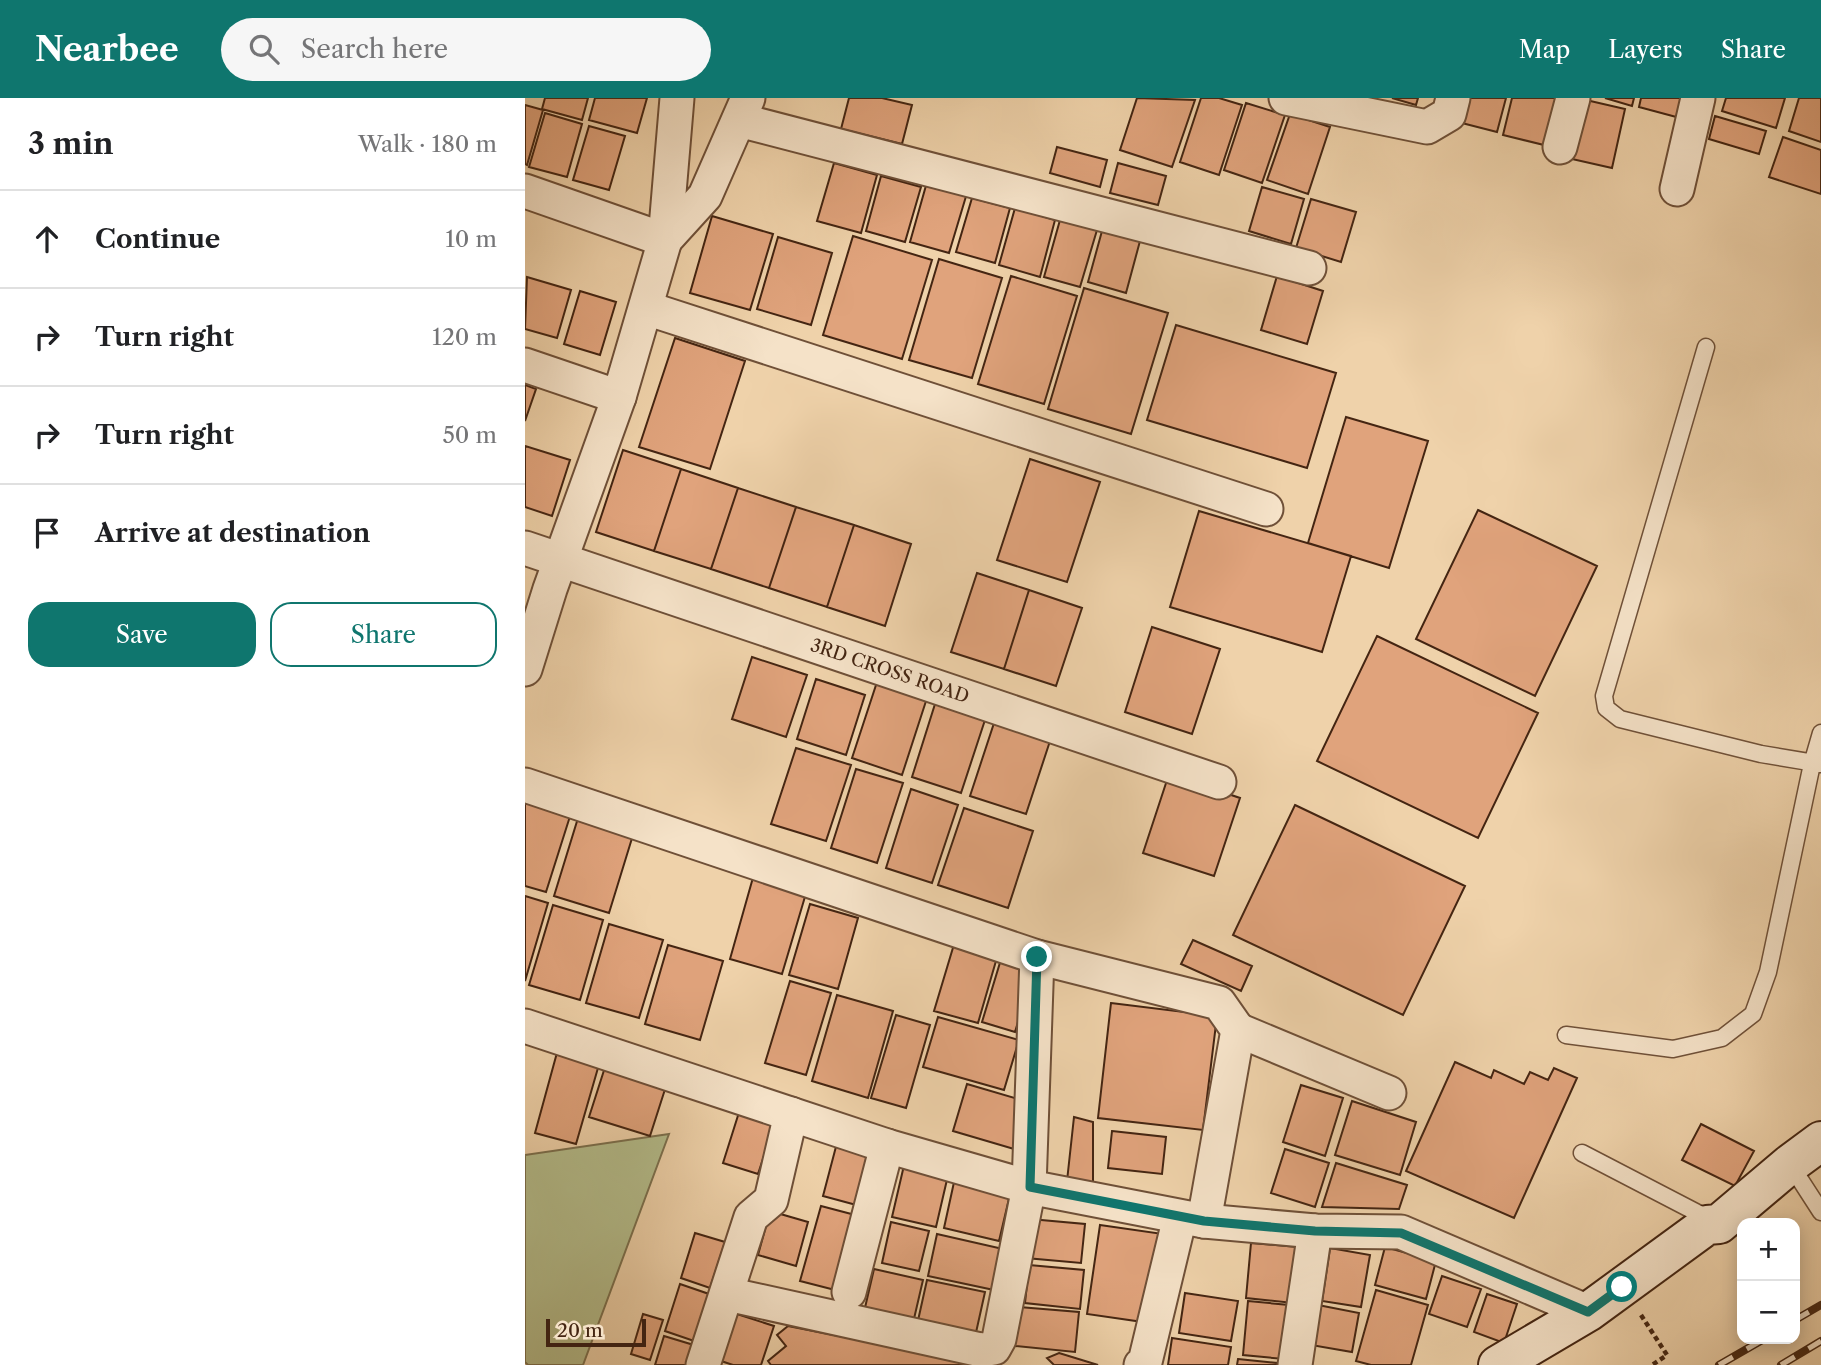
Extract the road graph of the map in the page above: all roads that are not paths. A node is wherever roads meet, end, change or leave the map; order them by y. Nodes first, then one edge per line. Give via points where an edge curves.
1 (677, 98) edge
2 (1286, 98) edge
3 (1453, 98) edge
4 (1573, 98) edge
5 (1698, 98) edge
6 (743, 109) edge
7 (1560, 147) dead end
8 (1677, 189) dead end
9 (525, 191) edge
10 (665, 240) junction
11 (1309, 268) dead end
12 (646, 308) junction
13 (1706, 346) dead end
14 (525, 365) edge
15 (619, 397) junction
16 (1266, 509) dead end
17 (525, 548) edge
18 (560, 560) junction
19 (525, 669) edge
20 (1821, 733) edge
21 (1816, 764) edge
22 (1219, 782) dead end
23 (525, 785) edge
24 (1037, 957) junction
25 (525, 1026) edge
26 (1238, 1030) junction
27 (1566, 1035) dead end
28 (1389, 1093) dead end
29 (791, 1114) junction
30 (1821, 1141) edge
31 (887, 1146) junction
32 (1582, 1153) dead end
33 (1790, 1164) junction
34 (1030, 1187) junction
35 (1821, 1212) edge
36 (1192, 1219) junction
37 (1719, 1224) junction
38 (1315, 1231) junction
39 (849, 1292) dead end
40 (727, 1294) junction
41 (1588, 1312) junction
42 (703, 1365) edge
43 (1141, 1365) edge
44 (1295, 1365) edge
45 (1498, 1365) edge

1 - 10 street
2 - 3 street via 1427,127 1449,114
4 - 7 street
5 - 8 street
6 - 10 street via 705,196
6 - 11 street
9 - 10 street
10 - 12 street
12 - 15 street
12 - 16 street
13 - 21 lane via 1604,696 1606,708 1620,719
14 - 15 street
15 - 18 street
17 - 18 street, 3RD CROSS ROAD
18 - 19 street
18 - 22 street, 3RD CROSS ROAD
20 - 21 lane
21 - 27 lane via 1768,972 1753,1014 1722,1038 1673,1049
23 - 24 street
24 - 26 street via 1219,1003
24 - 34 street
25 - 29 street
26 - 28 street
26 - 36 street
29 - 31 street
29 - 40 street via 771,1200 751,1217
30 - 33 street
31 - 34 street
31 - 39 street
32 - 37 lane
33 - 35 lane
33 - 37 street
34 - 36 street
34 - 40 street via 994,1348 981,1350
36 - 38 street
36 - 43 street
37 - 41 street via 1707,1225
38 - 41 street via 1401,1233
38 - 44 street
40 - 42 street
41 - 45 street

